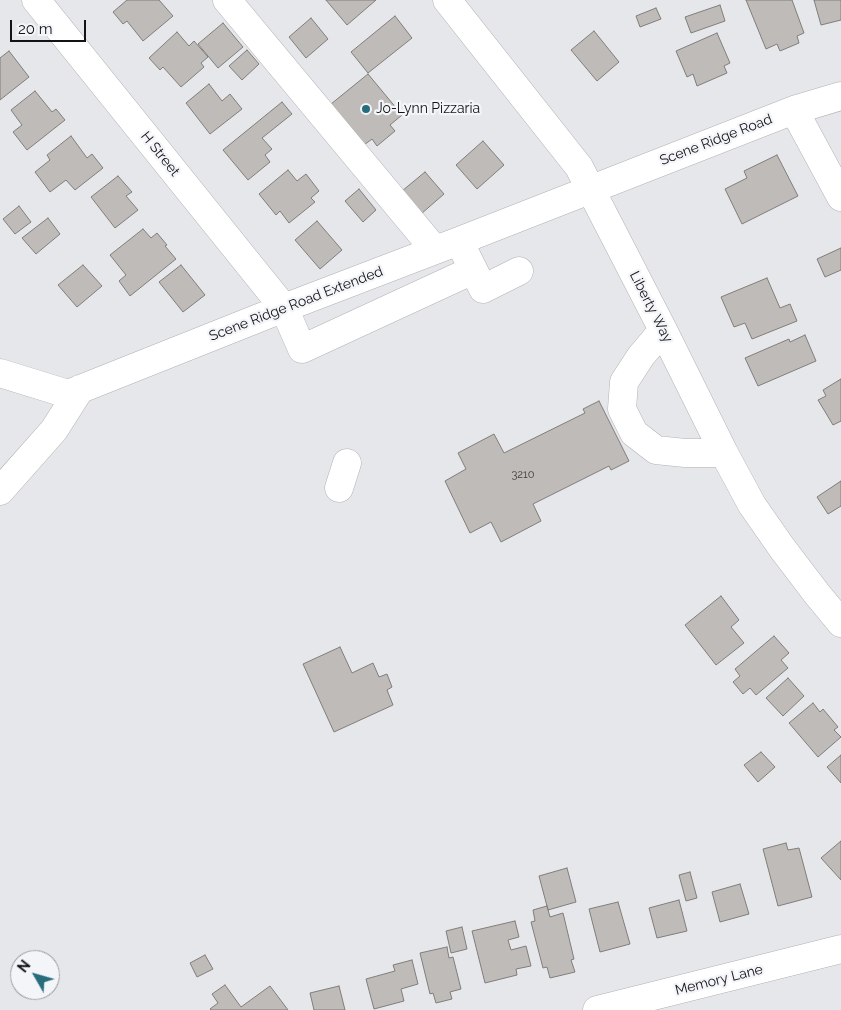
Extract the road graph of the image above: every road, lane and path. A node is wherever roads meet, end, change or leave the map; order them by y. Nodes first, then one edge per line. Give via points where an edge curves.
1 (36, 0) edge
2 (227, 0) edge
3 (447, 0) edge
4 (841, 96) edge
5 (794, 110) junction
6 (591, 189) junction
7 (841, 197) edge
8 (441, 248) junction
9 (473, 270) junction
10 (519, 271) dead end
11 (356, 280) junction
12 (444, 283) junction
13 (284, 308) junction
14 (374, 316) junction
15 (663, 330) junction
16 (0, 373) edge
17 (80, 389) junction
18 (724, 453) junction
19 (347, 463) dead end
20 (339, 488) dead end
21 (0, 491) edge
22 (841, 623) edge
23 (841, 949) edge
24 (597, 1010) edge

1 - 13 street, H Street
2 - 8 street
3 - 6 street, Liberty Way via 579,167
4 - 5 street, Scene Ridge Road
5 - 6 street, Scene Ridge Road
5 - 7 street
6 - 8 street, Scene Ridge Road Extended
6 - 15 street, Liberty Way
8 - 9 street
8 - 11 street, Scene Ridge Road Extended
8 - 12 street
9 - 10 street via 482,289
9 - 12 street
11 - 13 street, Scene Ridge Road Extended
11 - 14 street
12 - 14 street
13 - 14 street, H Street via 302,349
13 - 17 street, Scene Ridge Road Extended
15 - 18 street, Liberty Way
15 - 18 street via 624,382 622,409 634,433 656,450
16 - 17 street, Scene Ridge Road Extended via 68,394
17 - 21 street via 54,430
18 - 22 street, Liberty Way via 752,505
19 - 20 street
23 - 24 street, Memory Lane

